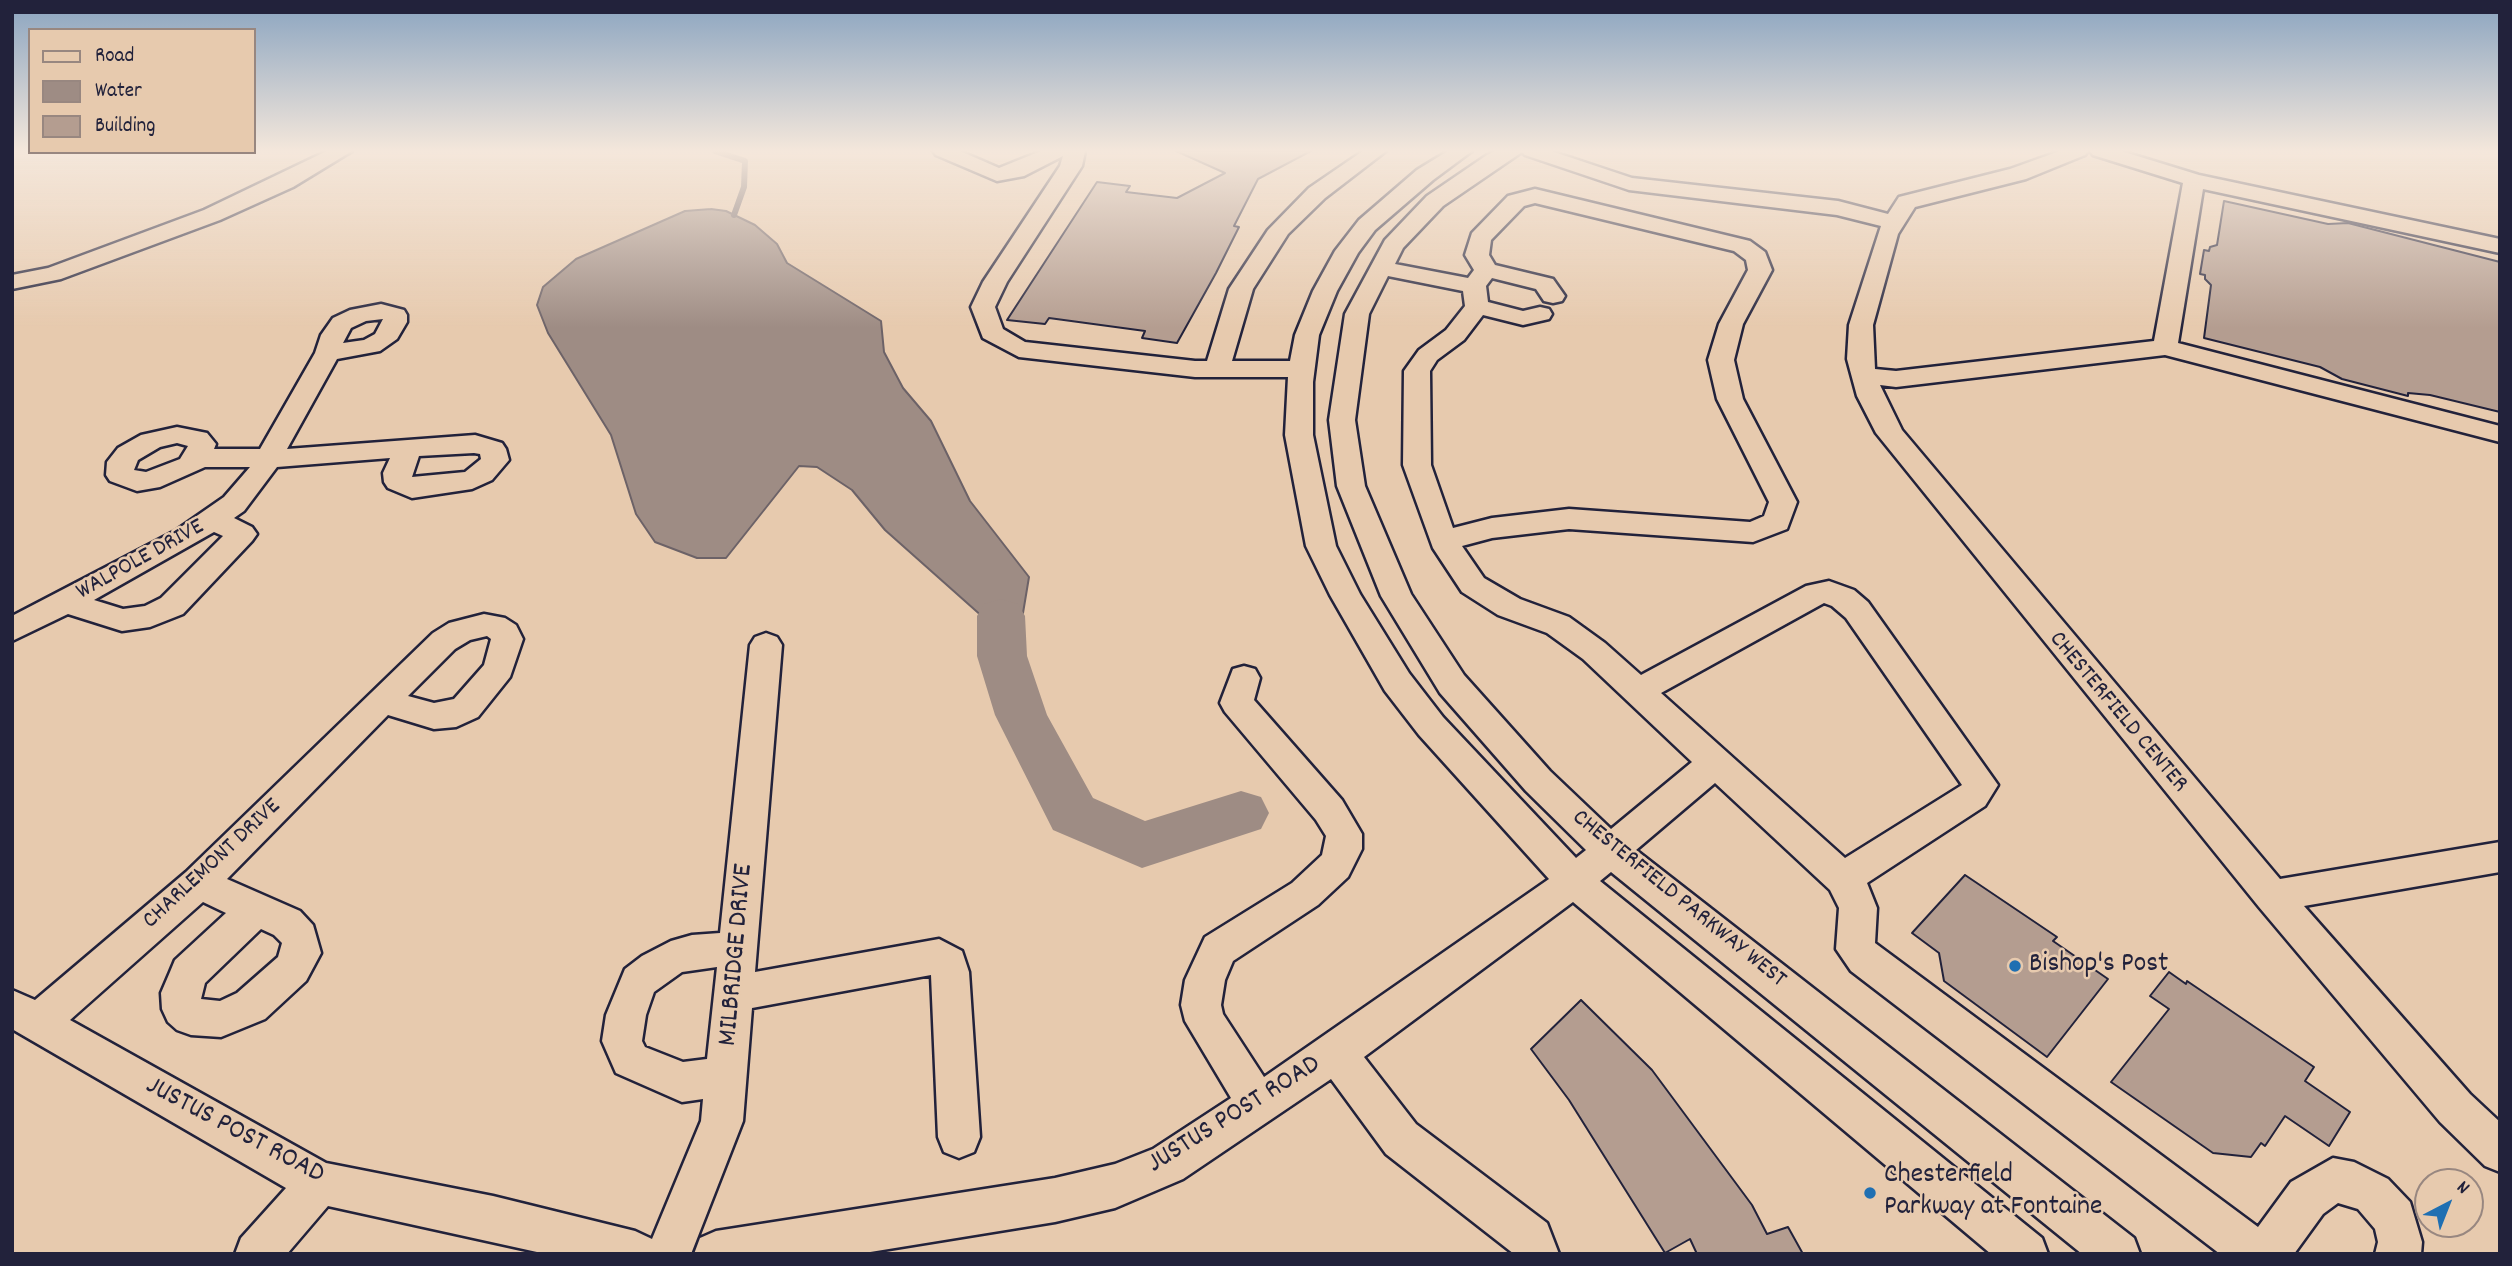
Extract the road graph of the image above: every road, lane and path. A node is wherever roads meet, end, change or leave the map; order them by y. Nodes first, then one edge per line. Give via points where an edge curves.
1 (223, 210) edge
2 (1042, 210) edge
3 (1299, 210) edge
4 (1387, 210) edge
5 (1426, 210) edge
6 (1507, 210) edge
7 (1593, 210) edge
8 (1856, 210) edge
9 (1904, 210) edge
10 (2189, 210) edge
11 (2333, 210) edge
12 (1898, 215) junction
13 (2500, 246) edge
14 (1381, 268) junction
15 (12, 282) edge
16 (1479, 287) junction
17 (2165, 347) junction
18 (328, 353) dead end
19 (1217, 369) junction
20 (1302, 369) junction
21 (1864, 375) junction
22 (2500, 434) edge
23 (409, 448) dead end
24 (198, 458) dead end
25 (268, 458) junction
26 (215, 520) junction
27 (1443, 541) junction
28 (67, 602) junction
29 (12, 630) edge
30 (765, 645) dead end
31 (1244, 678) dead end
32 (1638, 691) junction
33 (382, 701) dead end
34 (1710, 758) junction
35 (1611, 851) junction
36 (2500, 857) edge
37 (1843, 879) junction
38 (1574, 881) junction
39 (199, 883) junction
40 (2272, 896) junction
41 (256, 909) dead end
42 (739, 949) junction
43 (735, 993) junction
44 (25, 1016) edge
45 (1336, 1053) junction
46 (728, 1076) junction
47 (1259, 1106) junction
48 (959, 1137) dead end
49 (2500, 1151) edge
50 (320, 1183) junction
51 (257, 1254) edge
52 (635, 1254) edge
53 (668, 1254) edge
54 (716, 1254) edge
55 (1538, 1254) edge
56 (2026, 1254) edge
57 (2118, 1254) edge
58 (2252, 1254) edge
59 (2266, 1254) edge
60 (2398, 1254) edge

1 - 15 street via 53,274
2 - 19 street via 983,307 992,332 1019,349
3 - 19 street via 1279,230 1241,289
4 - 20 street, CHESTERFIELD PARKWAY WEST via 1367,225 1325,291 1307,335
5 - 14 street, CHESTERFIELD PARKWAY WEST via 1393,245
6 - 16 street via 1480,238
7 - 27 street via 1742,246 1757,257 1760,270 1731,324 1721,360 1730,399 1783,502 1777,522 1753,532 1569,519 1492,528
8 - 12 street
9 - 12 street
10 - 17 street
11 - 13 street
12 - 21 street, CHESTERFIELD CENTER via 1871,282 1861,325
14 - 16 street
14 - 35 street, CHESTERFIELD PARKWAY WEST via 1357,314 1350,353 1342,420 1352,486 1396,596 1451,684 1538,781
16 - 16 street via 1523,318 1546,305 1545,284
16 - 27 street via 1455,335 1428,355 1417,371 1417,465
17 - 21 street via 1896,379
17 - 22 street
18 - 25 street, WALPOLE DRIVE
19 - 20 street
20 - 38 street, CHESTERFIELD PARKWAY WEST via 1299,435 1309,496 1321,546 1345,595 1397,682 1431,726
21 - 40 street, CHESTERFIELD CENTER via 1890,433
23 - 25 street
24 - 25 street
25 - 26 street, WALPOLE DRIVE via 247,490
26 - 28 street, WALPOLE DRIVE
26 - 28 street, WALPOLE DRIVE via 242,534 172,606 150,616 122,620
27 - 32 street via 1473,585 1509,607 1558,625
28 - 29 street, WALPOLE DRIVE
30 - 42 street, MILBRIDGE DRIVE
31 - 47 street via 1237,703 1329,810 1344,834 1344,849 1335,866 1306,894 1219,949 1205,980 1201,1005 1205,1021
32 - 34 street
32 - 37 street via 1817,594 1843,598 1857,610 1980,785 1973,796
33 - 39 street, CHARLEMONT DRIVE
34 - 35 street, JUSTUS POST ROAD via 1711,766
34 - 37 street
35 - 38 street, JUSTUS POST ROAD
35 - 57 street, CHESTERFIELD PARKWAY WEST
36 - 40 street
37 - 58 street via 1858,908 1855,949 1865,959
38 - 45 street, JUSTUS POST ROAD
38 - 56 street, CHESTERFIELD PARKWAY WEST
39 - 41 street
39 - 44 street, CHARLEMONT DRIVE
40 - 49 street, CHESTERFIELD CENTER via 2455,1108
42 - 43 street, MILBRIDGE DRIVE
42 - 46 street via 671,958 639,981 622,1041 630,1060 682,1082
43 - 46 street, MILBRIDGE DRIVE
43 - 48 street via 939,956 950,972
44 - 50 street, JUSTUS POST ROAD
45 - 47 street, JUSTUS POST ROAD
45 - 55 street via 1401,1139 1531,1239
46 - 53 street, MILBRIDGE DRIVE via 722,1121
47 - 54 street, JUSTUS POST ROAD via 1168,1164 1115,1186 1055,1200
50 - 51 street
50 - 52 street, JUSTUS POST ROAD via 494,1217
59 - 60 street via 2307,1198 2333,1180 2373,1194 2394,1218

